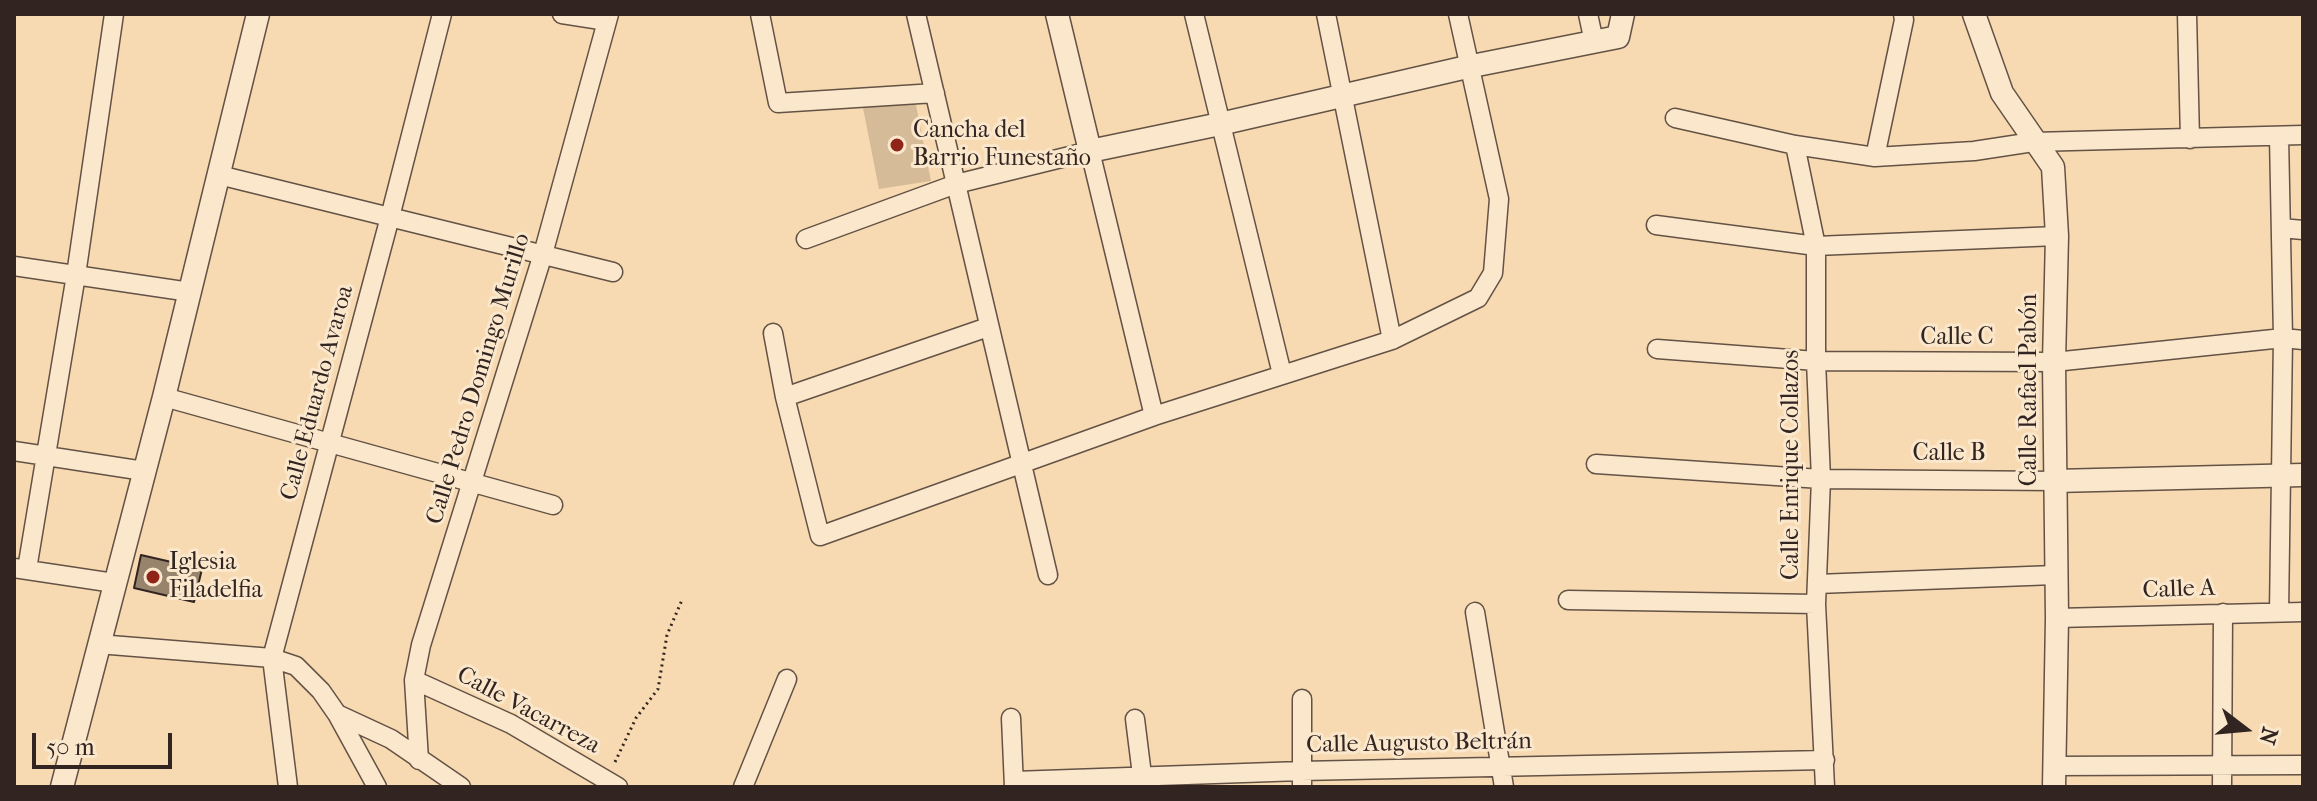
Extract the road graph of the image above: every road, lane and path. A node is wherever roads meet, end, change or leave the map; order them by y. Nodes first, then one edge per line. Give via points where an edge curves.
1 (114, 14) edge
2 (258, 14) edge
3 (442, 14) edge
4 (562, 14) edge
5 (760, 14) edge
6 (916, 14) edge
7 (1057, 14) edge
8 (1194, 14) edge
9 (1326, 14) edge
10 (1458, 14) edge
11 (1588, 14) edge
12 (1623, 14) edge
13 (1884, 14) edge
14 (1974, 14) edge
15 (2187, 14) edge
16 (608, 17) edge
17 (1903, 17) edge
18 (1594, 42) junction
19 (1467, 67) junction
20 (935, 93) junction
21 (1343, 95) junction
22 (1675, 118) dead end
23 (1220, 124) junction
24 (2303, 135) edge
25 (2279, 136) junction
26 (2190, 139) junction
27 (2033, 142) junction
28 (1795, 145) junction
29 (1090, 151) junction
30 (1875, 157) junction
31 (219, 175) junction
32 (956, 184) junction
33 (390, 217) junction
34 (1656, 225) dead end
35 (2281, 228) junction
36 (2303, 230) edge
37 (2057, 236) junction
38 (806, 239) dead end
39 (1816, 246) junction
40 (543, 254) junction
41 (14, 266) edge
42 (613, 272) dead end
43 (76, 275) junction
44 (190, 292) junction
45 (988, 327) junction
46 (773, 333) dead end
47 (2283, 338) junction
48 (1392, 340) junction
49 (2303, 340) edge
50 (1657, 349) dead end
51 (1816, 361) junction
52 (2054, 362) junction
53 (1282, 374) junction
54 (164, 397) junction
55 (785, 397) junction
56 (1154, 416) junction
57 (330, 443) junction
58 (14, 451) edge
59 (45, 455) junction
60 (1020, 464) junction
61 (1596, 464) dead end
62 (144, 471) junction
63 (2292, 474) edge
64 (1821, 479) junction
65 (2055, 481) junction
66 (472, 482) junction
67 (553, 505) dead end
68 (21, 568) edge
69 (1048, 575) dead end
70 (2055, 575) junction
71 (114, 583) junction
72 (1817, 584) junction
73 (682, 600) dead end
74 (1568, 600) dead end
75 (1816, 604) junction
76 (1475, 612) dead end
77 (2279, 612) junction
78 (2303, 612) edge
79 (2223, 613) junction
80 (2057, 618) junction
81 (98, 644) junction
82 (272, 658) junction
83 (787, 679) dead end
84 (414, 680) junction
85 (1302, 699) dead end
86 (337, 714) junction
87 (1011, 718) dead end
88 (1135, 719) dead end
89 (419, 760) junction
90 (1825, 760) junction
91 (2303, 765) edge
92 (1501, 766) junction
93 (2222, 767) junction
94 (1142, 775) junction
95 (2054, 777) edge
96 (1301, 779) edge
97 (612, 783) edge
98 (1014, 784) edge
99 (62, 787) edge
100 (288, 787) edge
101 (377, 787) edge
102 (461, 787) edge
103 (743, 787) edge
104 (1504, 787) edge
105 (1825, 787) edge
106 (2222, 787) edge

1 - 43 street
2 - 31 street
3 - 33 street, Calle Eduardo Avaroa
4 - 16 street
5 - 20 street via 778,103
6 - 20 street
7 - 29 street
8 - 23 street
9 - 21 street
10 - 19 street
11 - 18 street
12 - 18 street via 1618,37
13 - 17 street
14 - 27 street, Calle Rafael Pabón via 2002,93
15 - 26 street
16 - 40 street, Calle Pedro Domingo Murillo
17 - 30 street
18 - 19 street
19 - 21 street
19 - 48 street via 1499,199 1493,273 1478,298
20 - 32 street
21 - 23 street
21 - 48 street
22 - 28 street
23 - 29 street
23 - 53 street
24 - 25 street
25 - 26 street
25 - 35 street
26 - 27 street
27 - 30 street
27 - 37 street, Calle Rafael Pabón via 2053,167
28 - 30 street
28 - 39 street, Calle Enrique Collazos
29 - 32 street
29 - 56 street
31 - 33 street
31 - 44 street
32 - 38 street
32 - 45 street
33 - 40 street
33 - 57 street, Calle Eduardo Avaroa
34 - 39 street
35 - 36 street
35 - 47 street
37 - 39 street
37 - 52 street, Calle Rafael Pabón
39 - 51 street, Calle Enrique Collazos
40 - 42 street
40 - 66 street, Calle Pedro Domingo Murillo
41 - 43 street
43 - 44 street
43 - 59 street
44 - 54 street
45 - 55 street
45 - 60 street
46 - 55 street
47 - 49 street, Calle C
47 - 52 street, Calle C
47 - 63 street
48 - 53 street
50 - 51 street, Calle C
51 - 52 street, Calle C
51 - 64 street, Calle Enrique Collazos
52 - 65 street, Calle Rafael Pabón
53 - 56 street
54 - 57 street
54 - 62 street
55 - 60 street via 820,536
56 - 60 street
57 - 66 street
57 - 82 street, Calle Eduardo Avaroa
58 - 59 street
59 - 62 street
59 - 68 street
60 - 69 street
61 - 64 street, Calle B
62 - 71 street
63 - 65 street, Calle B
63 - 77 street
64 - 65 street, Calle B
64 - 72 street, Calle Enrique Collazos
65 - 70 street, Calle Rafael Pabón
66 - 67 street
66 - 84 street, Calle Pedro Domingo Murillo
68 - 71 street
70 - 72 street
70 - 80 street, Calle Rafael Pabón
71 - 81 street
72 - 75 street, Calle Enrique Collazos
73 - 97 path via 667,635 658,689 636,718
74 - 75 street
75 - 90 street, Calle Enrique Collazos
76 - 92 street
77 - 78 street, Calle A
77 - 79 street, Calle A
79 - 80 street, Calle A
79 - 93 street
80 - 95 street, Calle Rafael Pabón
81 - 82 street
81 - 99 street
82 - 86 street via 296,666
82 - 100 street, Calle Eduardo Avaroa
83 - 103 street
84 - 89 street, Calle Pedro Domingo Murillo
84 - 97 street, Calle Vacarreza via 511,724
85 - 96 street
86 - 89 street via 391,739
86 - 101 street
87 - 98 street
88 - 94 street
89 - 102 street
90 - 92 street, Calle Augusto Beltrán
90 - 105 street, Calle Enrique Collazos
91 - 93 street
92 - 96 street, Calle Augusto Beltrán
92 - 104 street
93 - 95 street
93 - 106 street
94 - 96 street, Calle Augusto Beltrán
94 - 98 street, Calle Augusto Beltrán

